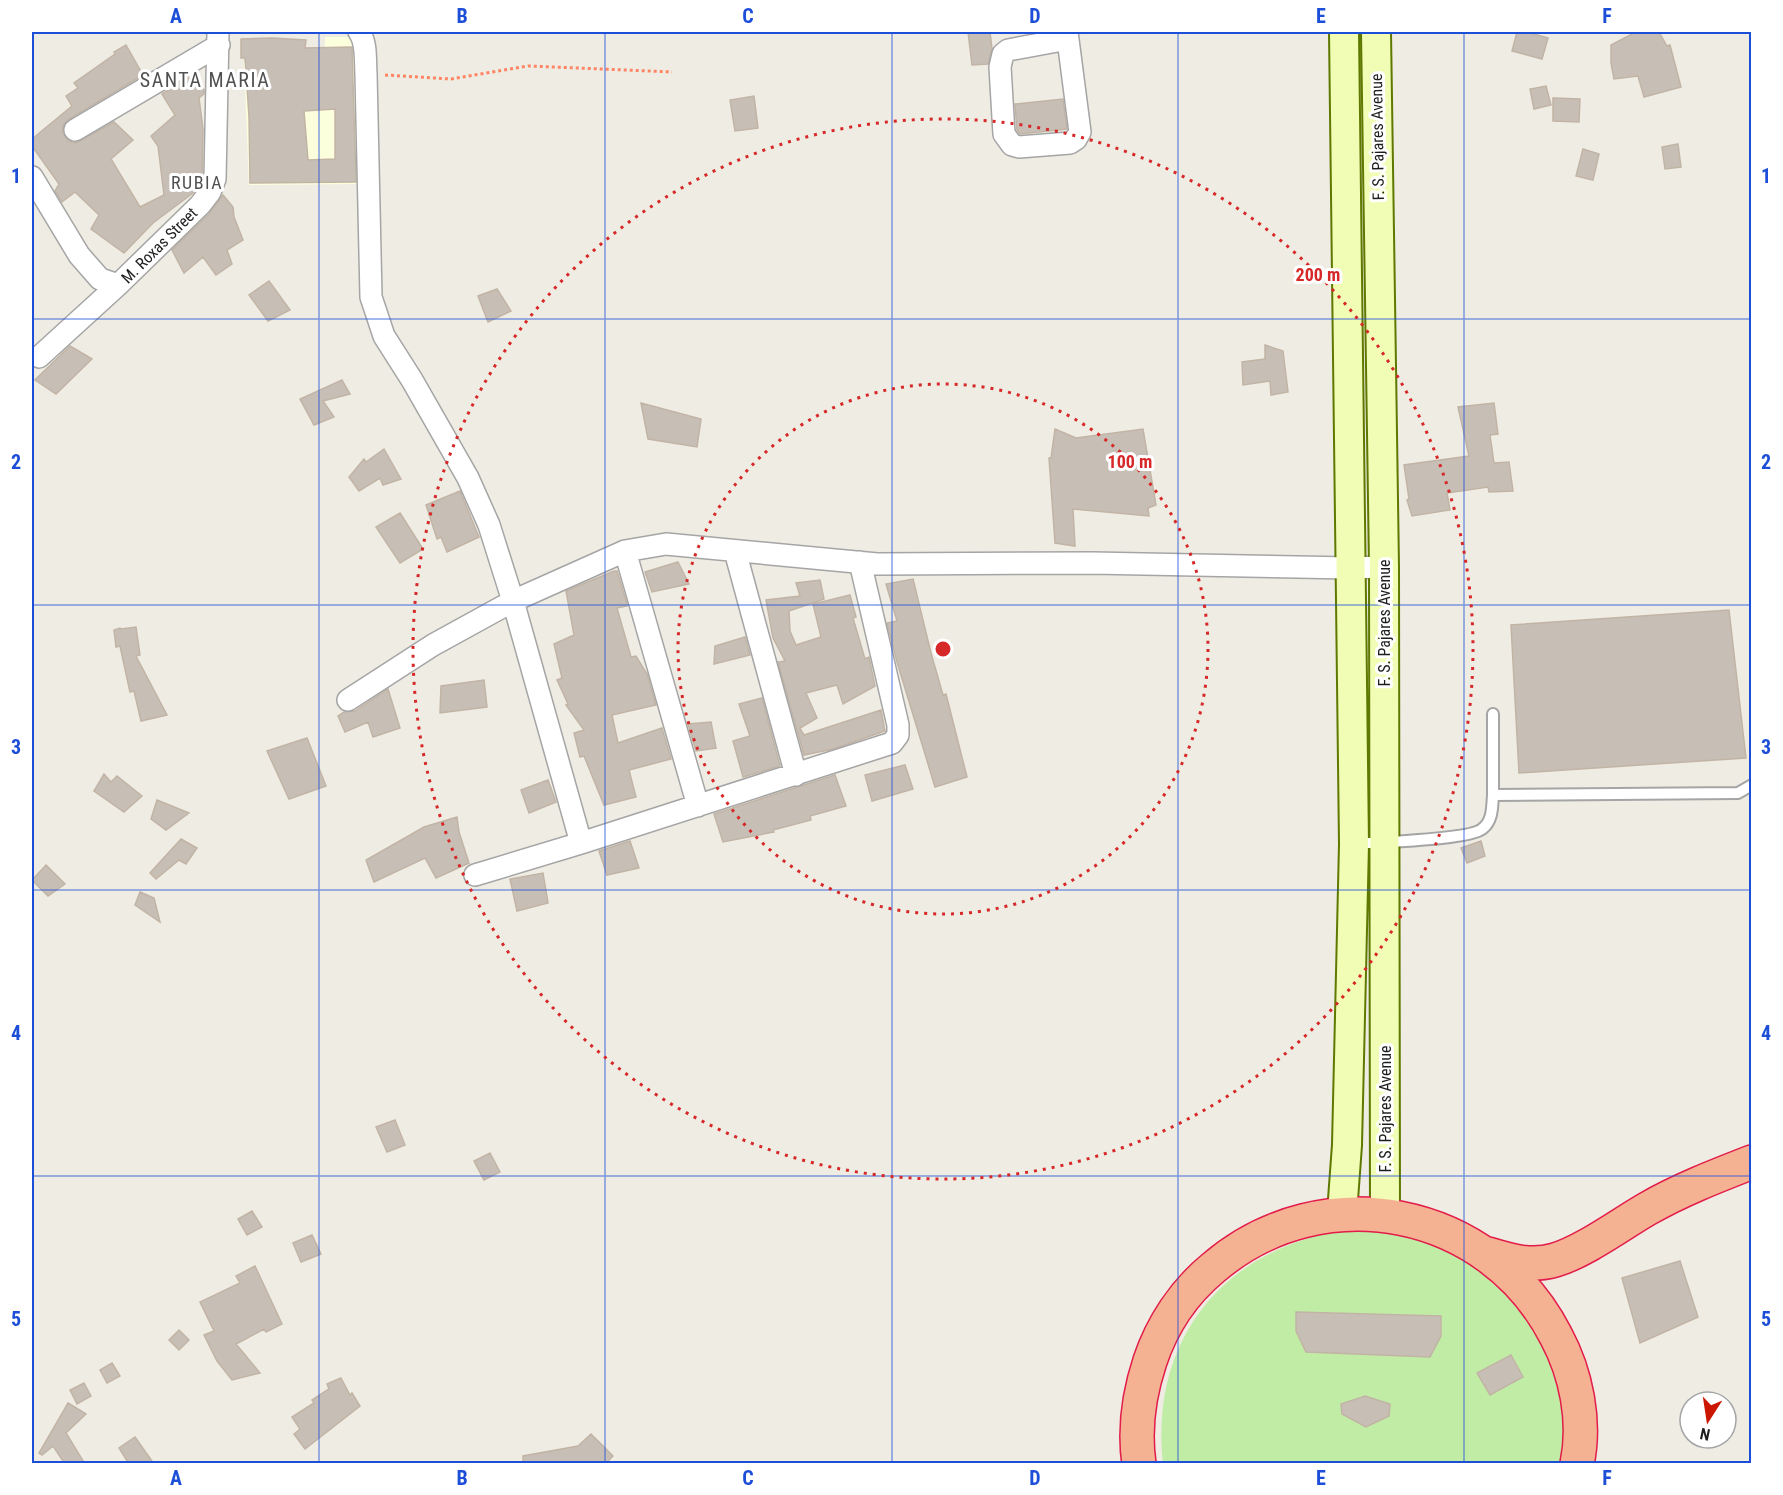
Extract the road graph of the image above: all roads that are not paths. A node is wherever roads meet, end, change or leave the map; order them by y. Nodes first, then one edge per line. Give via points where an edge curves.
1 (1344, 32) edge
2 (1376, 32) edge
3 (361, 33) edge
4 (1068, 35) edge
5 (218, 38) edge
6 (75, 130) dead end
7 (32, 177) edge
8 (118, 285) junction
9 (39, 357) dead end
10 (1381, 373) junction
11 (1348, 374) junction
12 (625, 551) junction
13 (735, 551) junction
14 (860, 562) junction
15 (1384, 567) junction
16 (1350, 568) junction
17 (513, 601) junction
18 (348, 700) dead end
19 (1494, 714) dead end
20 (796, 775) junction
21 (1752, 785) edge
22 (1493, 795) junction
23 (698, 806) junction
24 (1385, 842) junction
25 (581, 843) junction
26 (1354, 843) junction
27 (474, 874) dead end
28 (1752, 1162) edge
29 (1342, 1213) junction
30 (1385, 1215) junction
31 (1574, 1252) junction
32 (1486, 1254) junction
33 (1548, 1319) junction
34 (1139, 1464) edge
35 (1578, 1464) edge

1 - 11 main road, F. S. Pajares Avenue
2 - 10 main road, F. S. Pajares Avenue
3 - 17 street via 366,74 371,297 384,336 468,478 489,525
4 - 4 street via 1004,54 1000,67 1004,134 1012,145 1070,143 1080,132
5 - 6 street
5 - 8 street, M. Roxas Street via 215,179 210,192
7 - 8 street via 79,255 100,279
8 - 9 street, M. Roxas Street
10 - 11 main road
10 - 15 main road, F. S. Pajares Avenue
11 - 16 main road, F. S. Pajares Avenue
12 - 13 street via 666,544
12 - 17 street
12 - 23 street
13 - 14 street
13 - 20 street
14 - 16 street
14 - 20 street via 898,735 884,747
15 - 16 street
15 - 24 main road, F. S. Pajares Avenue
16 - 26 main road, F. S. Pajares Avenue
17 - 18 street via 433,645
17 - 25 street
19 - 22 lane
20 - 23 street
21 - 22 lane via 1738,793
22 - 24 lane via 1491,819 1472,834
23 - 25 street
24 - 26 lane
24 - 30 main road, F. S. Pajares Avenue
25 - 27 street
26 - 29 main road, F. S. Pajares Avenue
28 - 31 highway via 1650,1207
29 - 30 highway
29 - 34 highway via 1303,1220 1265,1233 1230,1253 1200,1279 1175,1309 1155,1344 1143,1382 1137,1421
30 - 32 highway via 1438,1228
31 - 32 highway via 1538,1263 1519,1263
31 - 33 highway via 1553,1283
32 - 33 highway via 1510,1273
33 - 35 highway via 1571,1372 1577,1401

